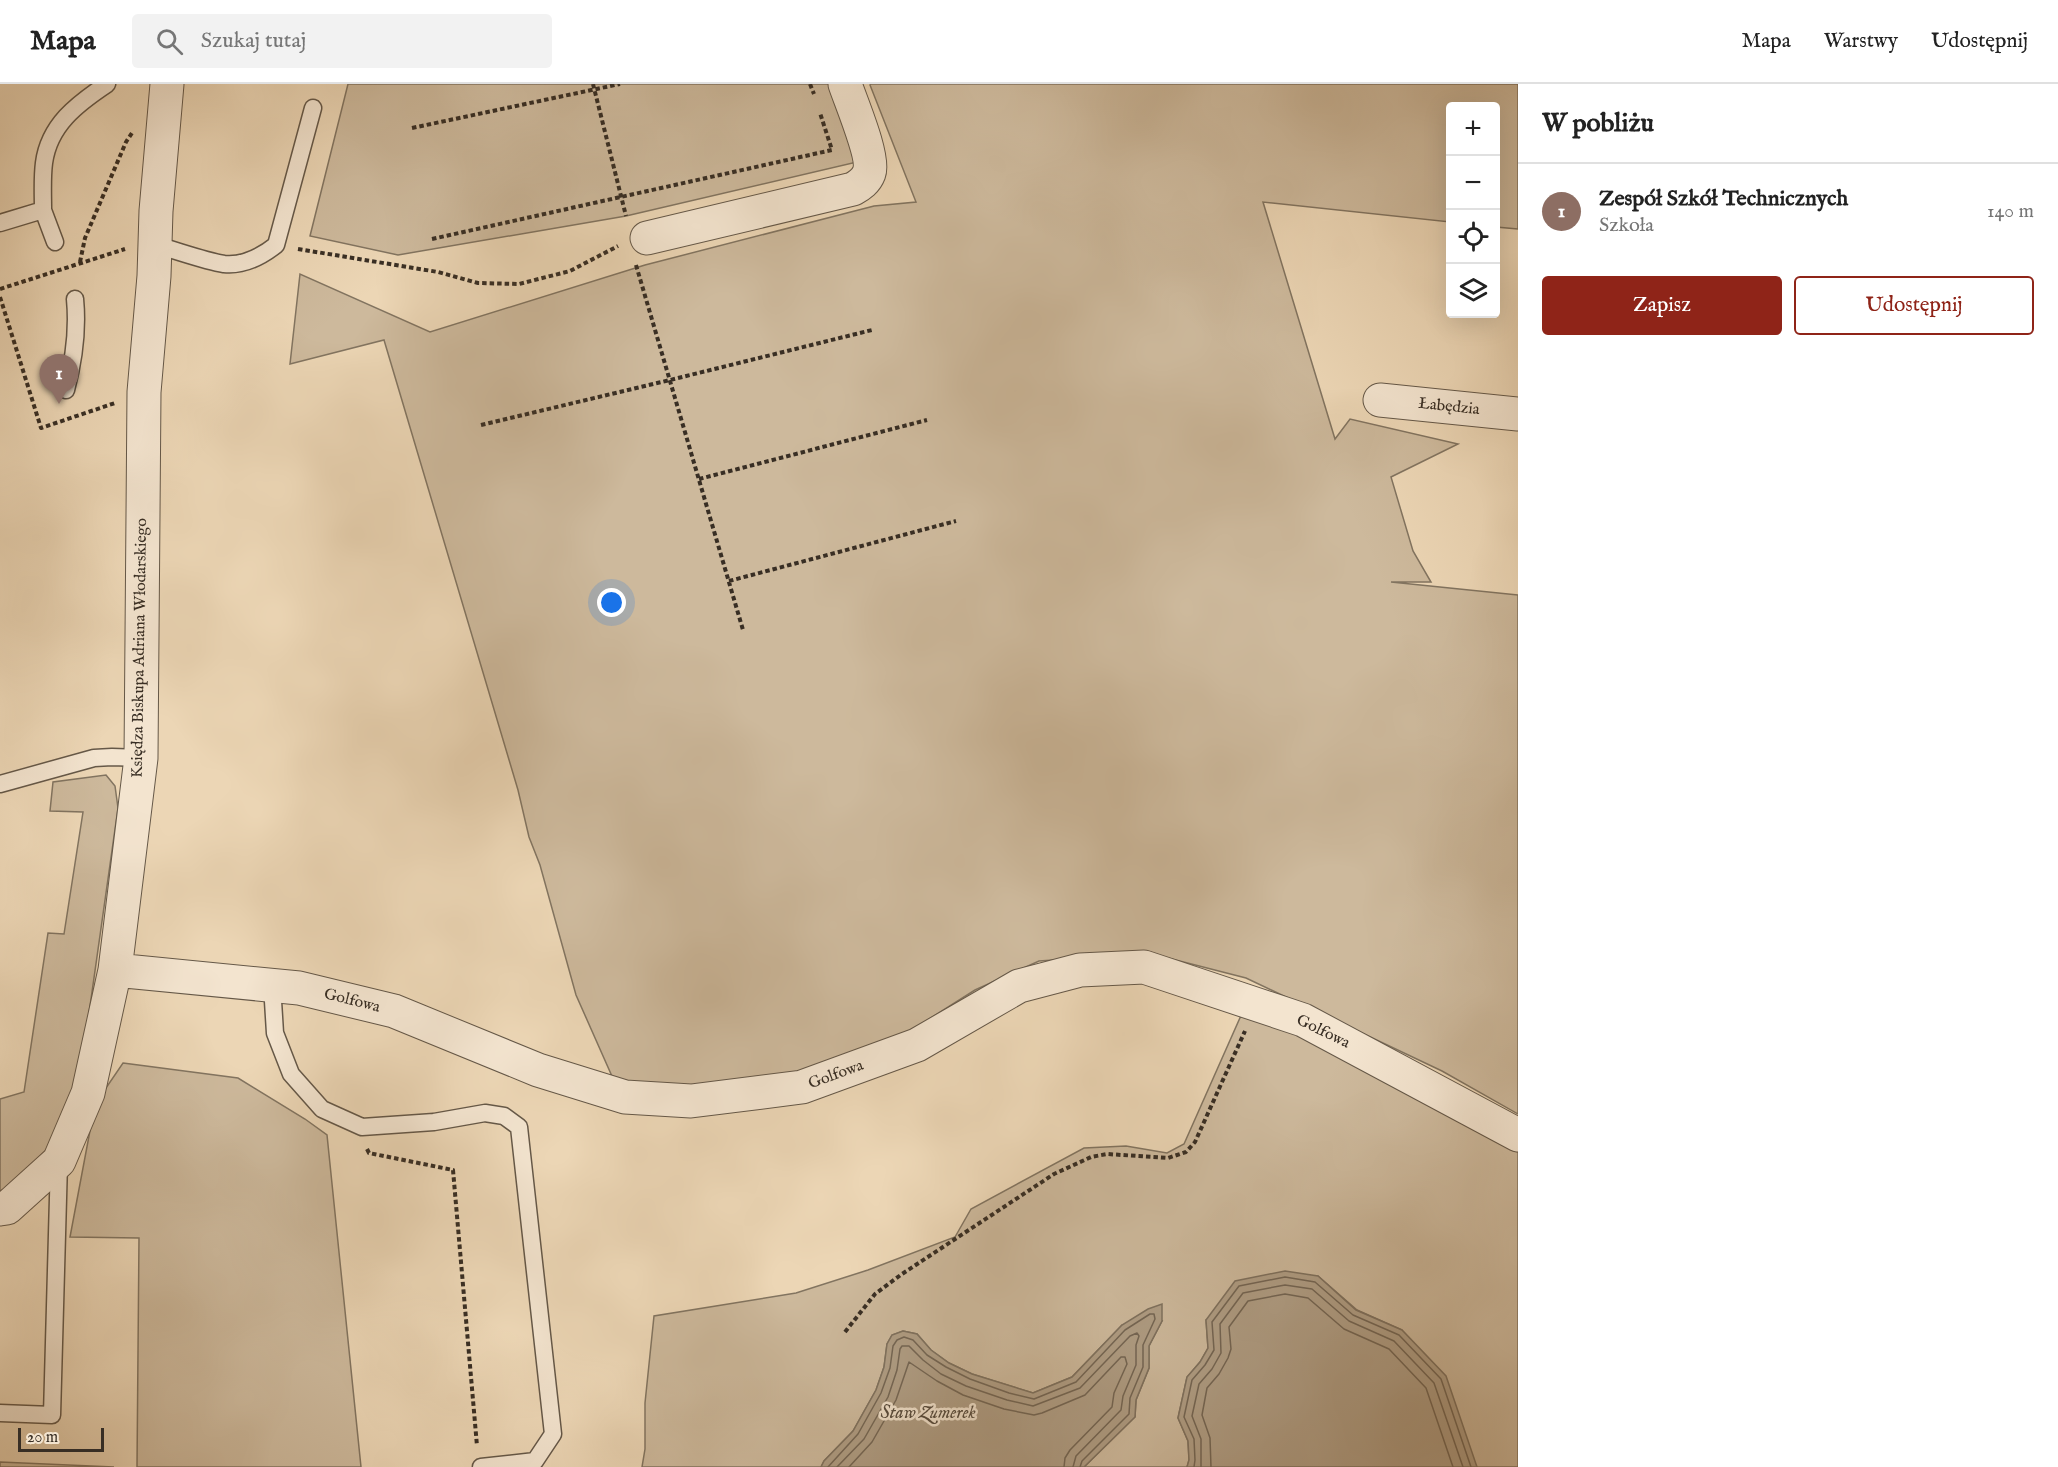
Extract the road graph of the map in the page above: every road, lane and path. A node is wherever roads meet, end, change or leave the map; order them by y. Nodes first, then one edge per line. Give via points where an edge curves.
1 (107, 84) edge
2 (167, 84) edge
3 (593, 84) edge
4 (620, 84) edge
5 (810, 84) edge
6 (845, 84) edge
7 (594, 90) junction
8 (814, 95) dead end
9 (818, 106) dead end
10 (313, 108) dead end
11 (412, 128) dead end
12 (126, 142) dead end
13 (621, 196) junction
14 (43, 210) junction
15 (0, 223) edge
16 (432, 238) dead end
17 (640, 240) junction
18 (55, 242) dead end
19 (156, 245) junction
20 (276, 245) junction
21 (117, 250) dead end
22 (80, 263) junction
23 (0, 289) edge
24 (0, 297) edge
25 (75, 299) dead end
26 (872, 330) dead end
27 (670, 380) junction
28 (66, 390) dead end
29 (1380, 400) dead end
30 (118, 402) dead end
31 (1518, 414) edge
32 (927, 420) dead end
33 (481, 425) dead end
34 (699, 479) junction
35 (956, 521) dead end
36 (729, 581) junction
37 (743, 630) dead end
38 (141, 758) junction
39 (0, 784) edge
40 (116, 970) junction
41 (272, 985) junction
42 (1256, 1004) junction
43 (353, 1124) junction
44 (1518, 1135) edge
45 (59, 1161) junction
46 (0, 1209) edge
47 (845, 1332) dead end
48 (0, 1413) edge
49 (480, 1461) edge

1 - 14 lane via 69,112 53,134 44,162
2 - 19 street, Księdza Biskupa Adriana Włodarskiego
3 - 7 path
4 - 7 path
5 - 8 path
6 - 17 street via 869,155 870,173 861,185
7 - 11 path
7 - 13 path
9 - 13 path via 832,150
10 - 20 lane
12 - 22 path via 85,238
13 - 16 path
13 - 17 path
14 - 15 lane
14 - 18 lane
17 - 20 path via 618,246 570,271 519,284 478,283 438,272
17 - 27 path via 636,268
19 - 20 lane via 225,264 247,261
19 - 38 street, Księdza Biskupa Adriana Włodarskiego via 144,392
21 - 22 path
22 - 23 path
24 - 30 path via 41,428
25 - 28 lane via 77,324
26 - 27 path
27 - 33 path
27 - 34 path
29 - 31 street, Łabędzia
32 - 34 path
34 - 36 path
35 - 36 path
36 - 37 path
38 - 39 lane via 94,758
38 - 40 street, Księdza Biskupa Adriana Włodarskiego
40 - 41 street, Golfowa
40 - 45 street, Księdza Biskupa Adriana Włodarskiego via 88,1093
41 - 42 street, Golfowa via 394,1011 538,1070 625,1097 691,1101 802,1087 917,1045 1019,986 1080,970 1143,967
41 - 43 lane via 275,1033 291,1074 322,1109
42 - 44 street, Golfowa via 1303,1020
42 - 47 path via 1195,1142 1186,1152 1168,1158 1099,1155 1054,1174 875,1294
43 - 49 path via 369,1153 453,1170
43 - 49 lane via 434,1122 485,1113 504,1116 519,1127 553,1434 535,1461
45 - 46 street, Księdza Biskupa Adriana Włodarskiego via 7,1208
45 - 48 lane via 52,1415

